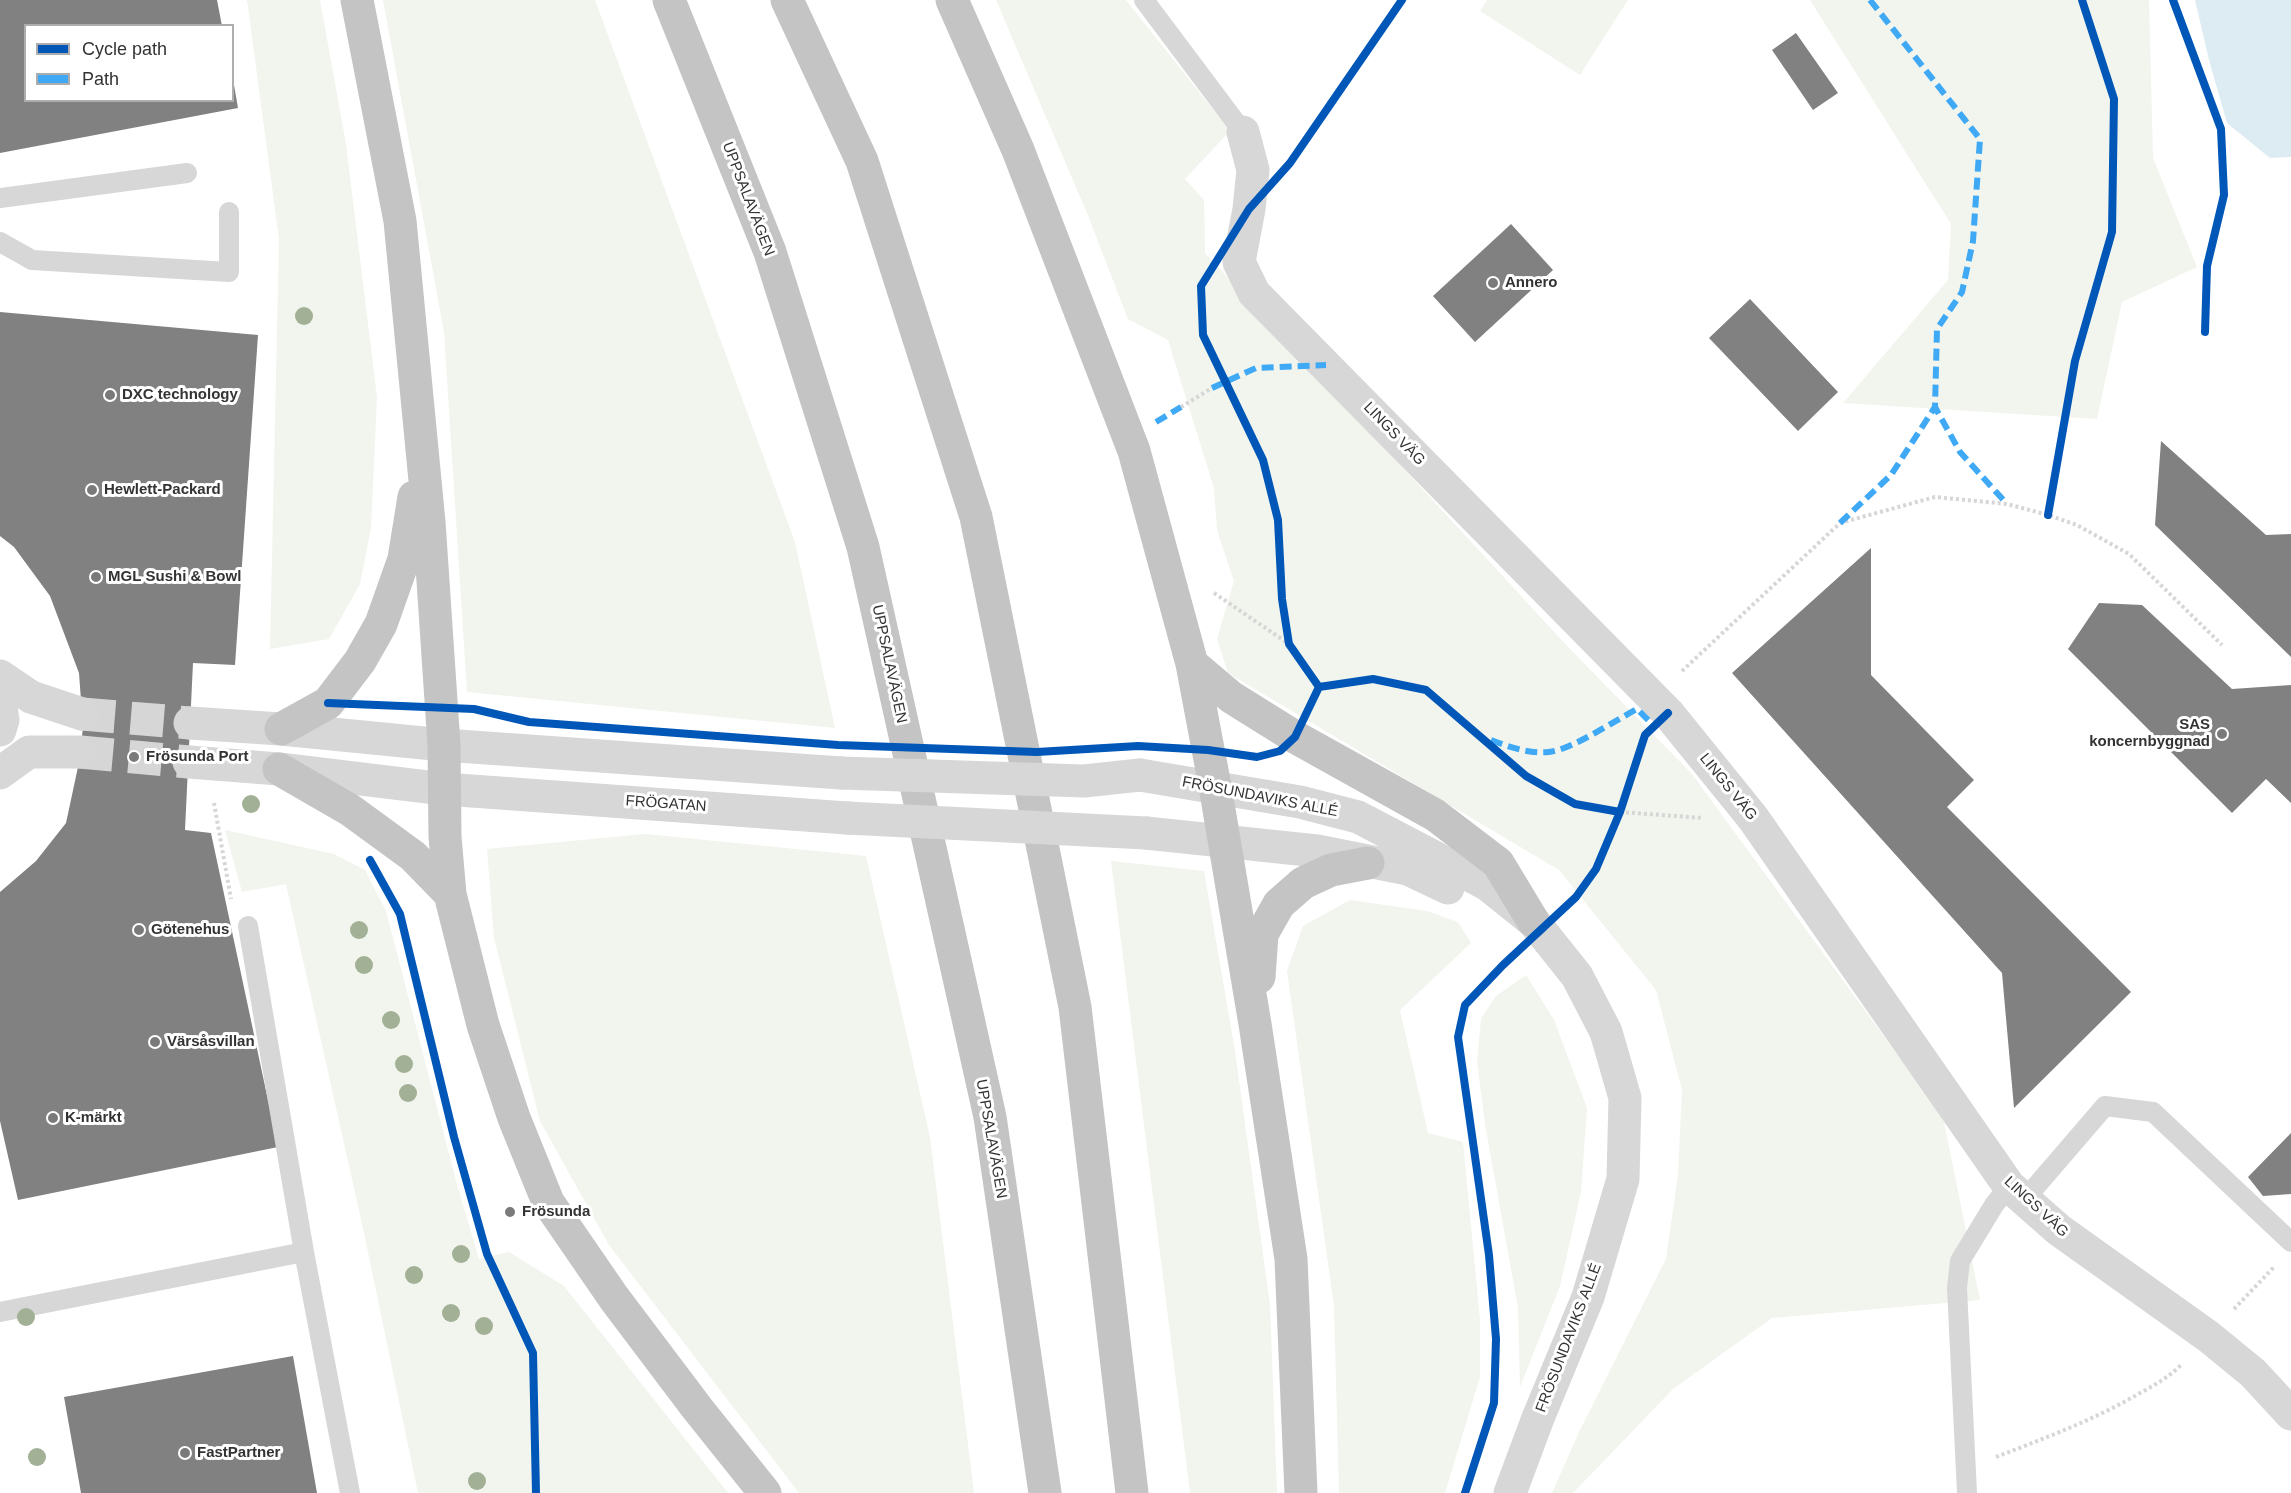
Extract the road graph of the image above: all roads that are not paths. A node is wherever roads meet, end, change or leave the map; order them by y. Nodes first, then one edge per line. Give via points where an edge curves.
1 (357, 0) edge
2 (669, 0) edge
3 (788, 0) edge
4 (952, 0) edge
5 (1144, 0) edge
6 (1243, 132) joint
7 (188, 173) dead end
8 (0, 198) edge
9 (229, 212) dead end
10 (0, 242) edge
11 (422, 448) junction
12 (1192, 664) junction
13 (0, 676) edge
14 (0, 700) edge
15 (82, 714) tunnel mouth
16 (190, 723) tunnel mouth
17 (281, 729) junction
18 (0, 730) edge
19 (444, 745) junction
20 (80, 752) tunnel mouth
21 (189, 762) tunnel mouth
22 (279, 769) junction
23 (0, 773) edge
24 (1215, 786) junction
25 (444, 789) junction
26 (1146, 833) joint
27 (1223, 842) junction
28 (1368, 863) junction
29 (450, 894) junction
30 (1533, 921) junction
31 (248, 926) road end
32 (1577, 976) junction
33 (1255, 1024) junction
34 (2017, 1193) junction
35 (2291, 1242) edge
36 (304, 1252) junction
37 (0, 1312) edge
38 (2291, 1414) edge
39 (350, 1493) edge
40 (765, 1493) edge
41 (1045, 1493) edge
42 (1132, 1493) edge
43 (1301, 1493) edge
44 (1510, 1493) edge
45 (1967, 1493) edge

1 - 11 highway via 400,221
2 - 41 highway, UPPSALAVÄGEN via 770,252 863,547 990,1117
3 - 42 highway via 862,161 976,517 1075,1007
4 - 12 highway via 1018,150 1134,451
5 - 6 lane
6 - 34 street, LINGS VÄG via 1253,170 1239,262 1254,293 1668,713 1753,818
7 - 8 lane
9 - 10 lane via 229,272 32,260
11 - 17 highway via 404,559 381,624 360,661 328,703
11 - 19 highway
12 - 24 highway
12 - 30 highway via 1231,697 1268,720 1435,815 1498,863
13 - 15 street via 31,697
14 - 18 street
16 - 17 street
17 - 19 street
19 - 24 street, FRÖSUNDAVIKS ALLÉ, bridge via 841,773 1084,781 1140,775
19 - 25 highway
20 - 23 street via 29,752
21 - 22 street, FRÖGATAN
22 - 25 street, FRÖGATAN
22 - 29 highway via 350,810 413,856
24 - 27 highway
24 - 30 street, FRÖSUNDAVIKS ALLÉ via 1358,817 1488,885
25 - 26 street, FRÖGATAN, bridge via 848,818
25 - 29 highway
26 - 27 street, FRÖSUNDAVIKS ALLÉ
27 - 28 street, FRÖSUNDAVIKS ALLÉ via 1317,851
27 - 33 highway
28 - 32 street, FRÖSUNDAVIKS ALLÉ via 1408,869 1500,912
28 - 33 highway via 1313,878 1279,904 1262,934
29 - 40 highway via 483,1025 548,1202 614,1298
30 - 32 street, FRÖSUNDAVIKS ALLÉ
31 - 36 lane
32 - 44 street, FRÖSUNDAVIKS ALLÉ via 1606,1032 1626,1098 1623,1179 1588,1297
33 - 43 highway via 1291,1259
34 - 35 lane via 2105,1106 2153,1112
34 - 38 street, LINGS VÄG via 2059,1230 2253,1372
34 - 45 lane via 1987,1215 1960,1261 1957,1288
36 - 37 lane
36 - 39 lane

